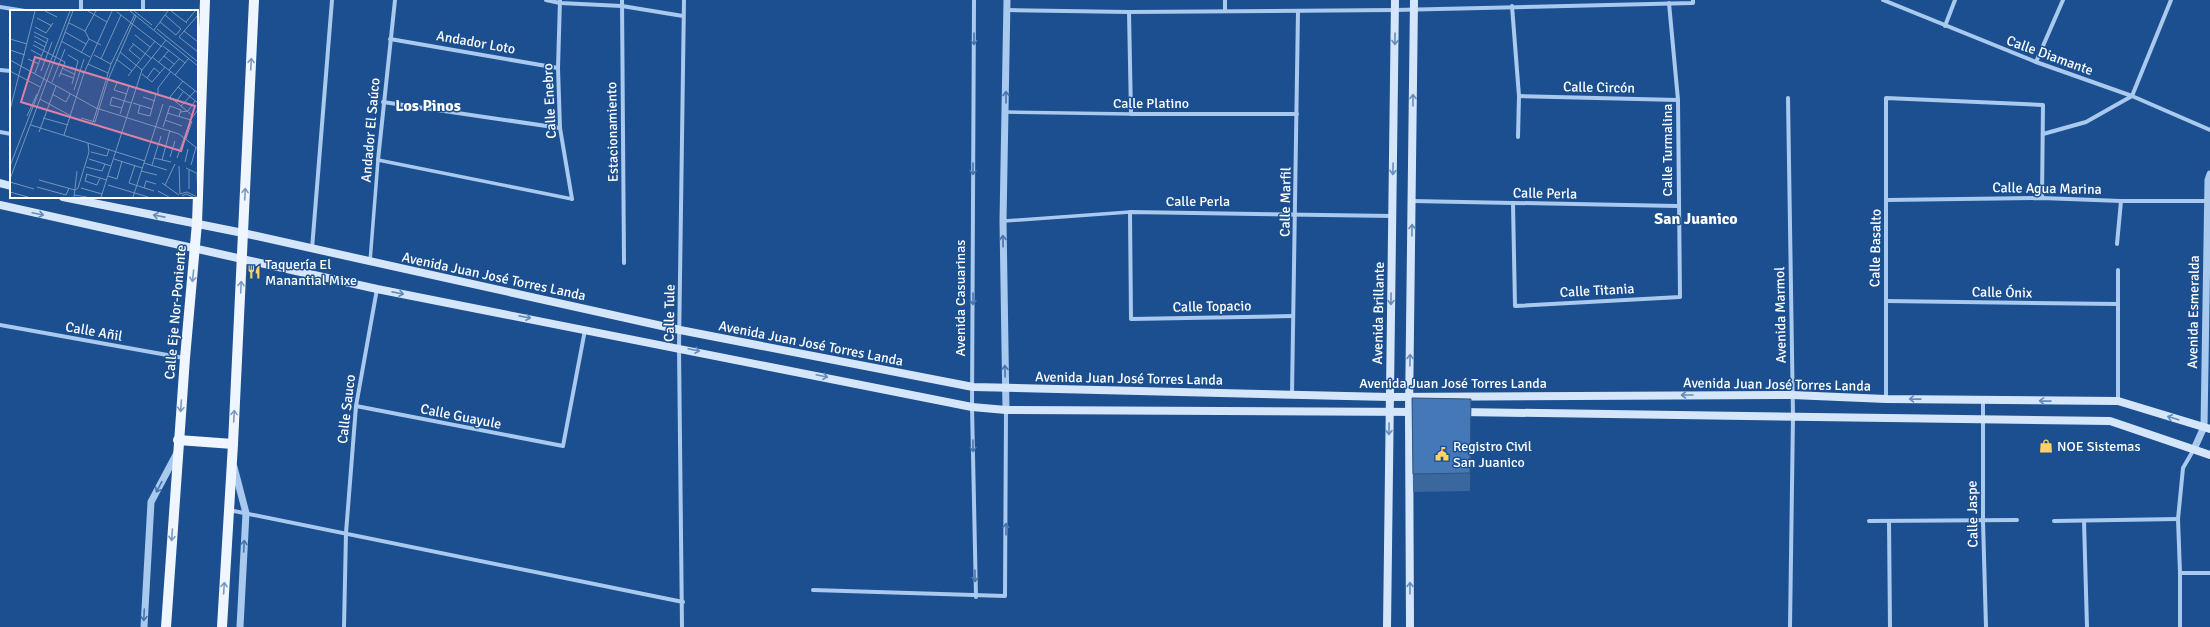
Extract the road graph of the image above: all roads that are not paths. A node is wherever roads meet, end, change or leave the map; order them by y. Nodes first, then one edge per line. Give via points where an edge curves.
1 (205, 0) edge
2 (254, 0) edge
3 (332, 0) edge
4 (395, 0) edge
5 (546, 0) edge
6 (622, 0) edge
7 (684, 0) edge
8 (974, 0) edge
9 (1007, 0) edge
10 (1225, 0) edge
11 (1395, 0) edge
12 (1414, 0) edge
13 (1883, 0) edge
14 (1955, 0) edge
15 (2063, 0) edge
16 (2170, 0) edge
17 (560, 1) edge
18 (1693, 1) edge
19 (1669, 3) junction
20 (622, 6) junction
21 (1512, 6) junction
22 (0, 7) edge
23 (19, 10) edge
24 (1006, 10) junction
25 (1395, 10) junction
26 (1414, 10) junction
27 (1225, 11) junction
28 (1298, 11) junction
29 (1129, 12) junction
30 (682, 16) junction
31 (1945, 26) junction
32 (390, 38) junction
33 (2036, 62) junction
34 (558, 68) junction
35 (0, 70) edge
36 (10, 71) edge
37 (1519, 96) junction
38 (2132, 96) junction
39 (1788, 98) dead end
40 (1678, 100) junction
41 (383, 102) junction
42 (1006, 112) junction
43 (1131, 114) junction
44 (1296, 114) junction
45 (560, 128) junction
46 (2210, 130) edge
47 (0, 132) edge
48 (10, 134) edge
49 (2043, 134) junction
50 (1518, 137) dead end
51 (378, 160) junction
52 (2210, 174) edge
53 (0, 184) edge
54 (10, 186) edge
55 (198, 195) edge
56 (71, 198) edge
57 (198, 198) edge
58 (2042, 198) junction
59 (572, 199) joint
60 (1887, 200) junction
61 (1412, 201) junction
62 (2121, 201) junction
63 (2208, 201) junction
64 (1513, 204) junction
65 (0, 205) edge
66 (1678, 206) junction
67 (1130, 212) junction
68 (1296, 213) junction
69 (1393, 216) junction
70 (1003, 221) junction
71 (197, 223) junction
72 (243, 233) junction
73 (2117, 244) dead end
74 (196, 248) junction
75 (312, 250) junction
76 (242, 259) junction
77 (370, 263) junction
78 (624, 263) dead end
79 (2208, 269) edge
80 (2118, 270) dead end
81 (377, 289) junction
82 (1680, 297) joint
83 (1886, 301) junction
84 (2118, 304) junction
85 (1292, 316) junction
86 (0, 325) edge
87 (585, 329) junction
88 (680, 330) junction
89 (680, 347) junction
90 (184, 358) junction
91 (973, 387) junction
92 (1005, 388) junction
93 (1292, 394) junction
94 (1792, 395) junction
95 (1410, 396) junction
96 (1389, 397) junction
97 (1886, 399) junction
98 (1983, 400) junction
99 (2118, 401) junction
100 (356, 406) junction
101 (972, 407) junction
102 (1006, 410) junction
103 (1389, 411) junction
104 (1409, 412) junction
105 (1433, 412) edge
106 (1449, 412) edge
107 (1793, 416) junction
108 (1983, 420) junction
109 (2207, 428) edge
110 (178, 440) junction
111 (233, 444) junction
112 (2194, 449) junction
113 (177, 452) junction
114 (2210, 455) edge
115 (232, 461) junction
116 (229, 510) junction
117 (246, 513) junction
118 (2178, 519) junction
119 (2017, 520) dead end
120 (1869, 521) dead end
121 (1890, 521) junction
122 (1983, 521) junction
123 (2054, 521) dead end
124 (2084, 521) junction
125 (346, 533) junction
126 (2180, 573) junction
127 (2210, 574) edge
128 (813, 590) dead end
129 (976, 596) junction
130 (683, 602) junction
131 (144, 627) edge
132 (166, 627) edge
133 (222, 627) edge
134 (240, 627) edge
135 (344, 627) edge
136 (682, 627) edge
137 (1387, 627) edge
138 (1410, 627) edge
139 (1790, 627) edge
140 (1890, 627) edge
141 (1986, 627) edge
142 (2087, 627) edge
143 (2180, 627) edge

1 - 55 main road, Calle Eje Nor-Poniente
72 -> 2 main road
3 - 75 street
4 - 32 street, Andador El Saúco
5 - 17 street
6 - 20 street, Estacionamiento
7 - 30 street, Calle Tule
8 -> 91 street, Avenida Casuarinas
9 - 24 street
10 - 27 street
11 - 25 main road, Avenida Brillante
12 - 26 main road
13 - 31 street, Calle Diamante
14 - 31 street
15 - 33 street
16 - 38 street
17 - 20 street
17 - 34 street, Calle Enebro
18 - 19 street
19 - 21 street
19 - 40 street, Calle Turmalina
20 - 30 street
20 - 78 street, Estacionamiento
21 - 26 street
21 - 37 street
22 - 23 street
24 - 29 street
42 -> 24 street
25 - 26 street
25 - 28 street
25 -> 69 main road, Avenida Brillante
61 -> 26 main road
27 - 28 street
27 - 29 street
28 - 44 street, Calle Marfil
29 - 43 street
30 - 88 street, Calle Tule
31 - 33 street, Calle Diamante
32 - 34 street, Andador Loto
32 - 41 street, Andador El Saúco
33 - 38 street, Calle Diamante
34 - 45 street, Calle Enebro
35 - 36 street
37 - 40 street, Calle Circón
37 - 50 street
38 - 46 street, Calle Diamante
38 - 49 street via 2086,122
39 - 94 street, Avenida Marmol
40 - 66 street, Calle Turmalina
41 - 45 street
41 - 51 street, Andador El Saúco
42 - 43 street, Calle Platino
42 - 70 street
43 - 44 street, Calle Platino
44 - 68 street, Calle Marfil
45 - 59 street, Calle Enebro
47 - 48 street
49 - 58 street
49 - 60 street, Calle Basalto via 2043,105 1886,98
51 - 59 street
51 - 77 street, Andador El Saúco
52 - 63 street, Avenida Esmeralda
53 - 54 main road
71 -> 56 main road, Avenida Juan José Torres Landa
57 - 71 main road, Calle Eje Nor-Poniente
58 - 60 street, Calle Agua Marina
58 - 62 street, Calle Agua Marina
60 - 83 street, Calle Basalto
61 - 64 street, Calle Perla
95 -> 61 main road
62 - 63 street, Calle Agua Marina
62 - 73 street
63 - 79 street, Avenida Esmeralda
64 - 66 street, Calle Perla
64 - 82 street, Calle Titania via 1515,306
65 -> 74 main road, Avenida Juan José Torres Landa
66 - 82 street, Calle Turmalina
67 - 68 street, Calle Perla
67 - 70 street, Calle Perla
67 - 85 street, Calle Topacio via 1131,319
68 - 69 street, Calle Perla
68 - 85 street, Calle Marfil
69 -> 96 main road, Avenida Brillante
92 -> 70 street
71 - 72 main road, Avenida Juan José Torres Landa
71 - 74 main road, Calle Eje Nor-Poniente
72 - 75 main road, Avenida Juan José Torres Landa
72 - 76 main road
74 - 76 main road, Avenida Juan José Torres Landa
74 -> 90 main road, Calle Eje Nor-Poniente
75 - 77 main road, Avenida Juan José Torres Landa
76 - 81 main road, Avenida Juan José Torres Landa
111 -> 76 main road
77 - 88 main road, Avenida Juan José Torres Landa
79 - 109 street, Avenida Esmeralda
80 - 84 street
81 -> 87 main road, Avenida Juan José Torres Landa
81 - 100 street, Calle Sauco
83 - 84 street, Calle Ónix
83 - 97 street, Calle Basalto
84 - 99 street
85 - 93 street, Calle Marfil
86 - 90 street, Calle Añil
87 - 89 main road, Avenida Juan José Torres Landa
87 - 100 street, Calle Guayule via 563,446
88 - 89 street, Calle Tule
88 - 91 main road, Avenida Juan José Torres Landa
89 -> 101 main road, Avenida Juan José Torres Landa
89 - 130 street, Calle Tule
90 -> 110 main road, Calle Eje Nor-Poniente
91 - 92 main road, Avenida Juan José Torres Landa
91 - 101 street, Avenida Casuarinas
92 - 93 main road, Avenida Juan José Torres Landa
92 - 102 street
93 - 96 main road, Avenida Juan José Torres Landa
94 -> 95 main road, Avenida Juan José Torres Landa
94 - 97 main road, Avenida Juan José Torres Landa
94 - 107 street, Avenida Marmol
95 - 96 main road, Avenida Juan José Torres Landa
95 - 104 main road
96 - 103 main road, Avenida Brillante
98 -> 97 main road, Avenida Juan José Torres Landa
99 -> 98 main road, Avenida Juan José Torres Landa
98 - 108 street, Calle Jaspe
109 -> 99 main road, Avenida Juan José Torres Landa
100 - 125 street, Calle Sauco
101 - 102 main road, Avenida Juan José Torres Landa
101 -> 129 street, Avenida Casuarinas
102 - 103 main road, Avenida Juan José Torres Landa
129 -> 102 street via 1005,596
103 - 104 main road, Avenida Juan José Torres Landa
103 -> 137 main road, Avenida Brillante
104 - 105 main road, Avenida Juan José Torres Landa
138 -> 104 main road
106 - 107 main road, Avenida Juan José Torres Landa
107 - 108 main road, Avenida Juan José Torres Landa
107 - 139 street, Avenida Marmol
108 - 112 main road, Avenida Juan José Torres Landa via 2110,421
108 - 122 street, Calle Jaspe
109 - 112 street, Avenida Esmeralda
110 - 111 main road
110 - 113 main road, Calle Eje Nor-Poniente
111 - 115 main road
112 - 114 main road, Avenida Juan José Torres Landa
112 - 118 street via 2183,468
113 -> 131 street via 151,502
113 -> 132 main road, Calle Eje Nor-Poniente
115 - 116 main road
115 - 117 street
116 - 117 street
133 -> 116 main road
117 - 125 street
134 -> 117 street
118 - 124 street
118 - 126 street
119 - 122 street
120 - 121 street
121 - 122 street
121 - 140 street
122 - 141 street, Calle Jaspe
123 - 124 street
124 - 142 street
125 - 130 street
125 - 135 street, Calle Sauco
126 - 127 street
126 - 143 street
128 - 129 street
130 - 136 street, Calle Tule

